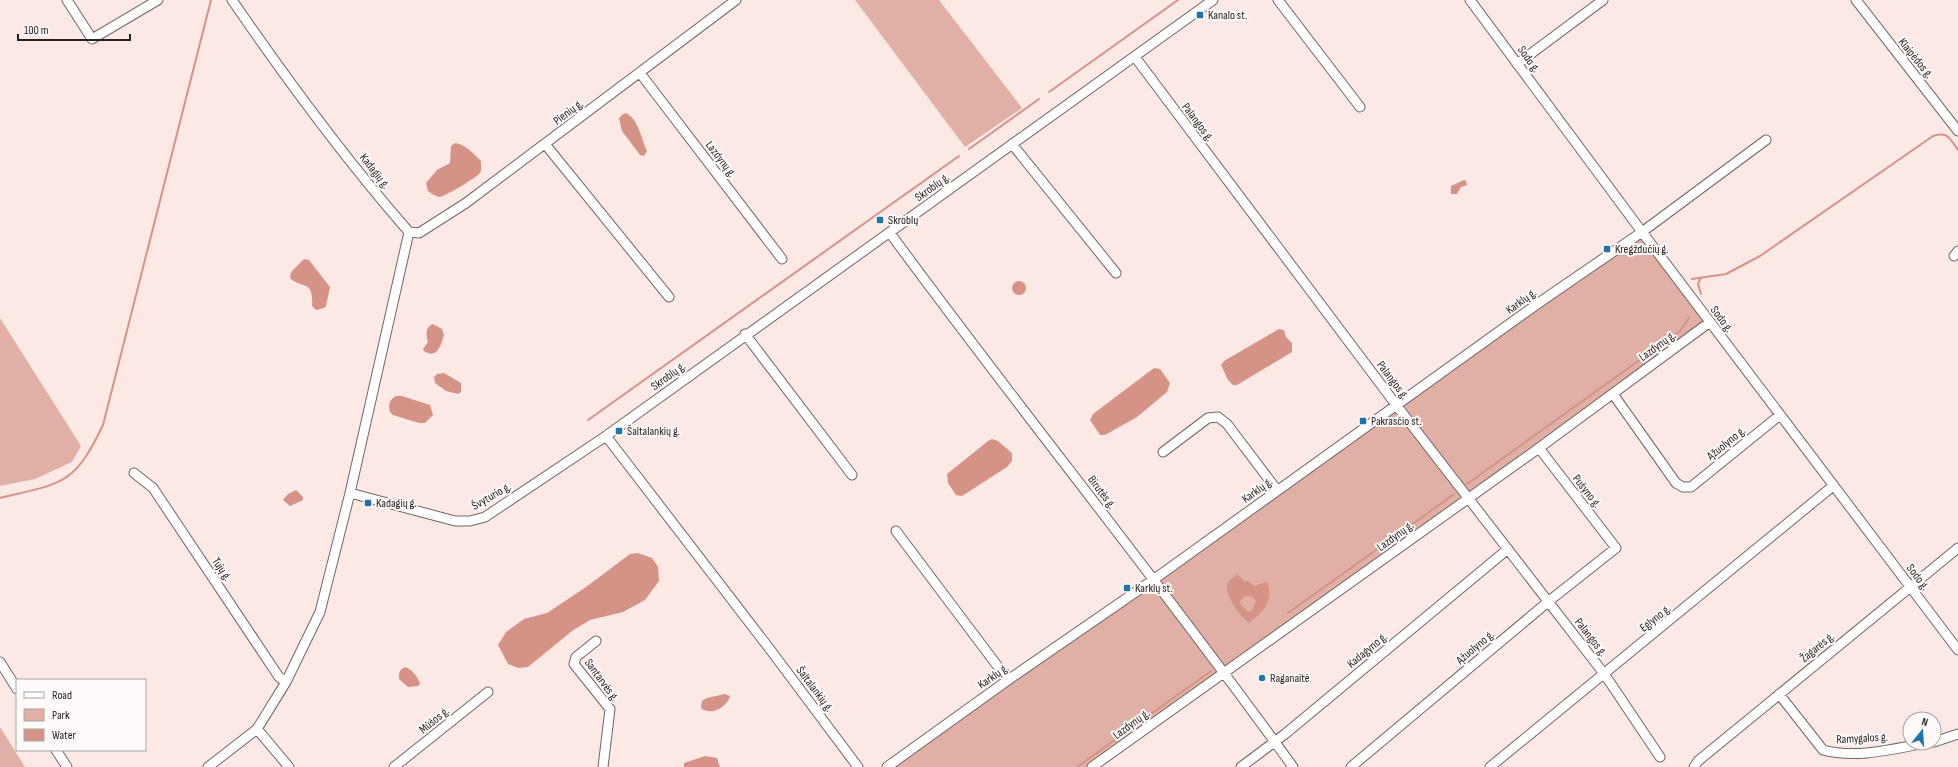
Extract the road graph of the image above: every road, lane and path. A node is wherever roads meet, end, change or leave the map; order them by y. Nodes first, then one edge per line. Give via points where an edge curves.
1 (67, 0) edge
2 (158, 0) edge
3 (232, 0) edge
4 (736, 0) edge
5 (1213, 0) edge
6 (1278, 0) edge
7 (1470, 0) edge
8 (1602, 0) edge
9 (1856, 0) edge
10 (1134, 57) junction
11 (1517, 64) junction
12 (640, 73) junction
13 (1360, 107) dead end
14 (1958, 131) edge
15 (1766, 140) dead end
16 (545, 144) junction
17 (1012, 144) junction
18 (409, 232) junction
19 (1642, 232) junction
20 (890, 233) junction
21 (782, 259) dead end
22 (1116, 273) dead end
23 (669, 297) dead end
24 (1710, 322) junction
25 (745, 334) junction
26 (1613, 394) junction
27 (1397, 406) junction
28 (1780, 415) junction
29 (606, 436) junction
30 (1539, 448) junction
31 (1163, 452) dead end
32 (134, 473) dead end
33 (852, 475) dead end
34 (1833, 486) junction
35 (1277, 490) junction
36 (350, 493) junction
37 (1468, 498) junction
38 (896, 531) dead end
39 (1616, 548) joint
40 (1958, 548) edge
41 (1508, 549) junction
42 (1154, 580) junction
43 (1910, 587) junction
44 (1549, 601) junction
45 (596, 641) dead end
46 (1958, 650) edge
47 (0, 662) edge
48 (1224, 672) junction
49 (1605, 674) junction
50 (1008, 680) junction
51 (286, 682) junction
52 (16, 686) edge
53 (488, 692) dead end
54 (1779, 694) junction
55 (257, 729) junction
56 (1958, 734) edge
57 (1942, 739) edge
58 (1275, 742) junction
59 (1902, 747) edge
60 (57, 751) edge
61 (1660, 757) dead end
62 (67, 767) edge
63 (208, 767) edge
64 (289, 767) edge
65 (394, 767) edge
66 (603, 767) edge
67 (858, 767) edge
68 (887, 767) edge
69 (1092, 767) edge
70 (1240, 767) edge
71 (1293, 767) edge
72 (1352, 767) edge
73 (1490, 767) edge
74 (1694, 767) edge

1 - 2 street via 92,40
3 - 18 street, Kadagių g. via 279,68
4 - 12 street, Pienių g.
5 - 10 street, Skroblų g.
6 - 13 street
7 - 11 street, Sodo g.
8 - 11 street
9 - 14 street, Klaipėdos g.
10 - 17 street, Skroblų g.
10 - 27 street, Palangos g.
11 - 19 street, Sodo g.
12 - 16 street, Pienių g.
12 - 21 street, Lazdynų g.
15 - 19 street
16 - 18 street, Pienių g. via 466,203 419,232
16 - 23 street
17 - 20 street, Skroblų g.
17 - 22 street
18 - 36 street
19 - 24 street, Sodo g.
19 - 27 street, Karklų g.
20 - 25 street, Skroblų g.
20 - 42 street, Birutės g. via 980,355
24 - 26 street, Lazdynų g.
24 - 28 street, Sodo g.
25 - 29 street, Skroblų g.
25 - 33 street
26 - 28 street, Ąžuolyno g. via 1676,483 1683,487 1691,487
26 - 30 street, Lazdynų g.
27 - 35 street, Karklų g.
27 - 37 street, Palangos g.
28 - 34 street, Sodo g.
29 - 36 street, Švyturio g. via 485,517 470,521 455,521
29 - 67 street, Šaltalankių g.
30 - 37 street, Lazdynų g.
30 - 39 street, Pušyno g.
31 - 35 street via 1208,418 1218,417 1227,424
32 - 51 street, Tujų g. via 153,488 279,677
34 - 43 street, Sodo g.
34 - 49 street, Eglyno g.
35 - 42 street, Karklų g.
36 - 51 street via 320,612
37 - 41 street, Palangos g.
37 - 48 street, Lazdynų g.
38 - 50 street
39 - 44 street, Ąžuolyno g.
40 - 43 street, Žagarės g.
41 - 44 street, Palangos g.
41 - 58 street, Kadagyno g.
42 - 48 street, Birutės g.
42 - 50 street, Karklų g.
43 - 46 street, Sodo g.
43 - 54 street, Žagarės g.
44 - 49 street, Palangos g.
44 - 72 street, Ąžuolyno g.
45 - 66 street, Santarvės g. via 576,657 574,664 610,709
47 - 52 street
48 - 58 street, Birutės g.
48 - 69 street, Lazdynų g.
49 - 61 street, Palangos g.
49 - 73 street, Eglyno g.
50 - 68 street, Karklų g.
51 - 55 street
53 - 65 street, Mūšos g.
54 - 59 street, Ramygalos g. via 1823,750 1834,753
54 - 74 street, Žagarės g.
55 - 63 street
55 - 64 street
56 - 57 street
58 - 70 street, Kadagyno g.
58 - 71 street, Birutės g.
60 - 62 street

